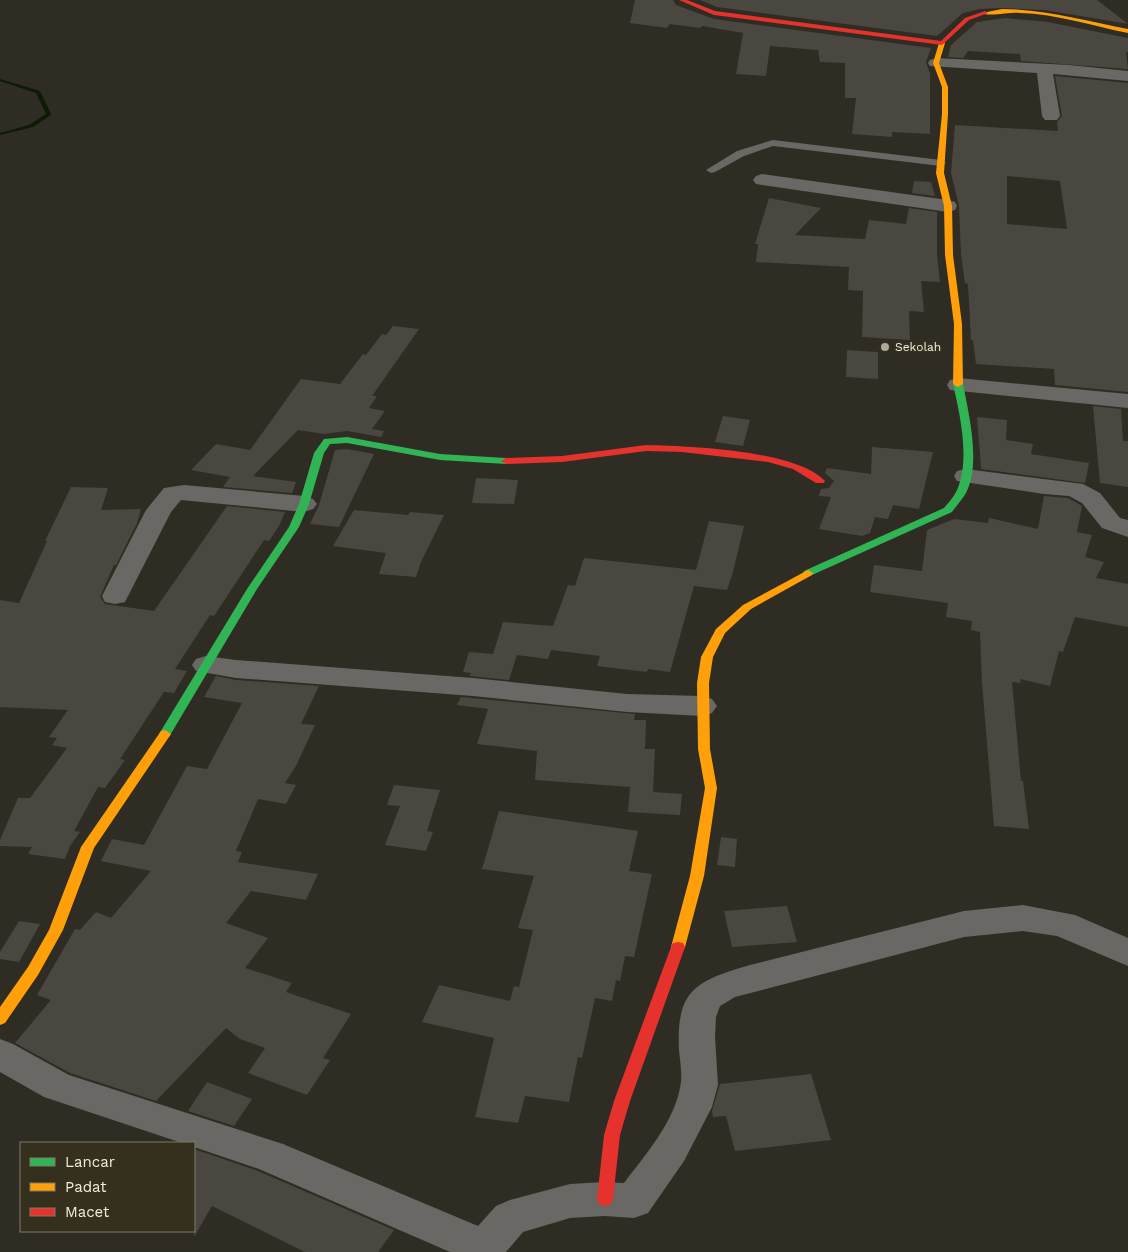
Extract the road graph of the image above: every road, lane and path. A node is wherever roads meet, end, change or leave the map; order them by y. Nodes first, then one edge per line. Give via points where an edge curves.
1 (682, 0) edge
2 (1128, 31) edge
3 (942, 42) junction
4 (936, 63) junction
5 (1047, 69) junction
6 (1128, 76) edge
7 (1051, 116) dead end
8 (941, 163) junction
9 (711, 170) dead end
10 (762, 180) dead end
11 (948, 206) junction
12 (958, 385) junction
13 (1128, 401) edge
14 (966, 476) junction
15 (820, 481) dead end
16 (304, 504) junction
17 (1128, 530) edge
18 (115, 596) dead end
19 (206, 665) junction
20 (702, 706) junction
21 (1128, 953) edge
22 (0, 1019) edge
23 (0, 1054) edge
24 (605, 1199) junction
25 (480, 1250) edge

1 - 3 street via 714,13
2 - 3 street via 1026,13 990,11 967,20
3 - 4 street
4 - 5 street
4 - 8 street via 945,87
5 - 6 street
5 - 7 street
8 - 9 lane via 773,143 739,153
8 - 11 street
10 - 11 street
11 - 12 street via 949,255 958,324
12 - 13 street
12 - 14 street via 965,430
14 - 17 street via 1074,489 1091,498 1111,523
14 - 20 street via 961,493 948,510 805,574 747,608 726,625 707,657
15 - 16 street via 797,467 769,459 682,449 646,448 538,460 466,460 338,439 323,445
16 - 18 street via 173,493 159,510
16 - 19 street via 286,541 252,589
19 - 20 street
19 - 22 street via 177,716 88,847 56,930
20 - 24 street via 704,750 711,788 697,876 676,953 612,1135
21 - 24 street via 1063,924 1023,918 964,924 719,989 706,997 699,1012 699,1091 688,1118 662,1163 634,1201
23 - 25 street via 57,1086 268,1156 335,1182
24 - 25 street via 570,1201 510,1218

